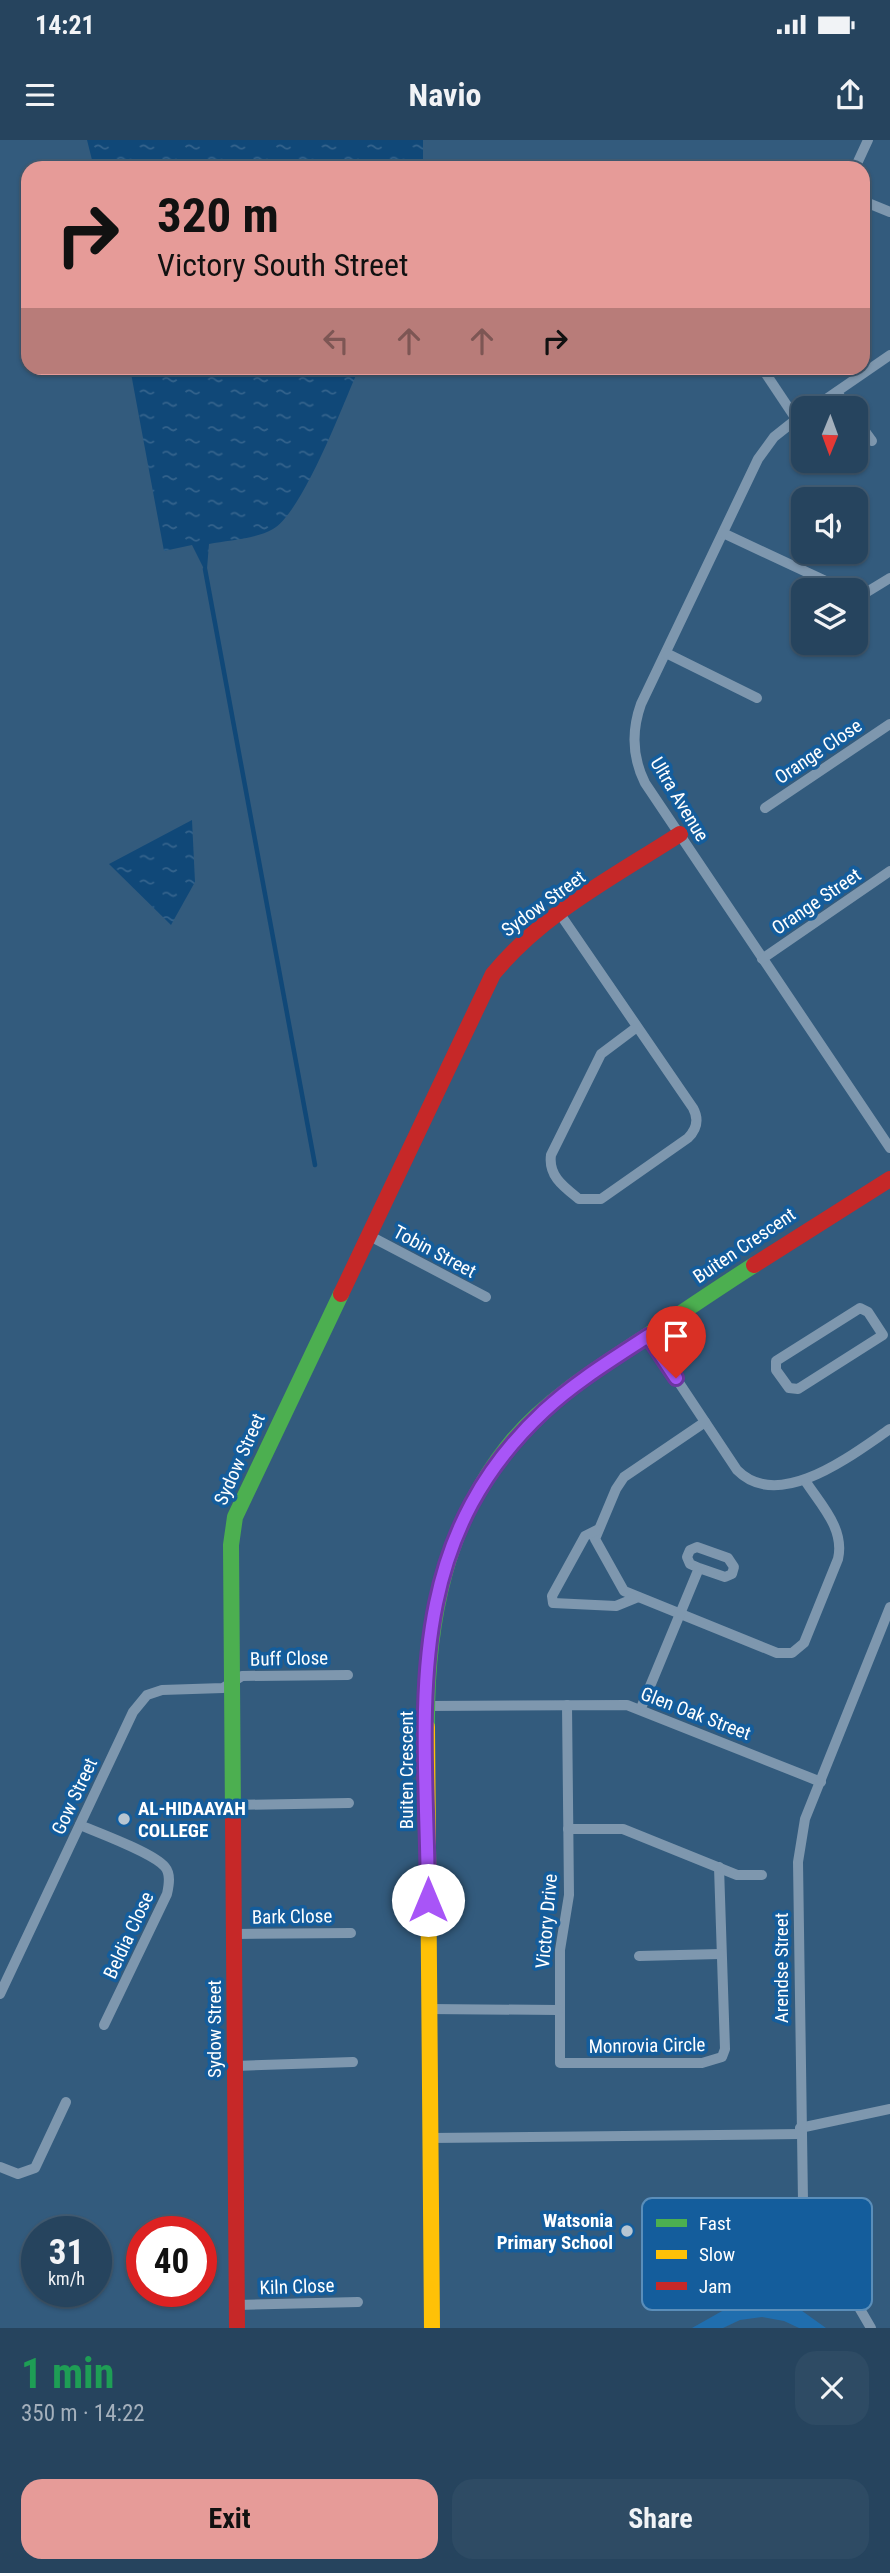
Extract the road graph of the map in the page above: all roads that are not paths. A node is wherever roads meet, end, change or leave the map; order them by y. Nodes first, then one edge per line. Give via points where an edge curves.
1 (868, 140) edge
2 (858, 161) edge
3 (870, 204) edge
4 (890, 212) edge
5 (890, 355) edge
6 (870, 369) edge
7 (768, 375) edge
8 (861, 375) edge
9 (836, 392) junction
10 (830, 396) edge
11 (839, 396) edge
12 (791, 405) edge
13 (791, 424) edge
14 (868, 436) edge
15 (872, 441) dead end
16 (723, 533) junction
17 (819, 578) edge
18 (890, 578) edge
19 (868, 591) edge
20 (666, 653) junction
21 (757, 698) dead end
22 (890, 724) edge
23 (765, 808) dead end
24 (680, 834) junction
25 (890, 872) edge
26 (560, 914) junction
27 (762, 959) junction
28 (637, 1027) junction
29 (890, 1148) edge
30 (890, 1178) edge
31 (368, 1235) junction
32 (486, 1297) dead end
33 (883, 1335) junction
34 (648, 1336) junction
35 (890, 1346) edge
36 (705, 1422) junction
37 (890, 1430) edge
38 (806, 1482) junction
39 (597, 1530) junction
40 (699, 1568) dead end
41 (638, 1597) junction
42 (890, 1607) edge
43 (680, 1614) junction
44 (348, 1675) dead end
45 (232, 1682) junction
46 (567, 1705) junction
47 (427, 1706) junction
48 (641, 1708) junction
49 (821, 1782) junction
50 (349, 1803) dead end
51 (233, 1805) junction
52 (80, 1825) junction
53 (568, 1829) junction
54 (719, 1867) junction
55 (762, 1875) dead end
56 (351, 1933) dead end
57 (234, 1934) junction
58 (720, 1954) junction
59 (639, 1956) dead end
60 (0, 1994) edge
61 (429, 2009) junction
62 (558, 2010) junction
63 (104, 2025) dead end
64 (353, 2062) dead end
65 (235, 2066) junction
66 (66, 2102) dead end
67 (890, 2109) edge
68 (800, 2131) junction
69 (430, 2138) junction
70 (0, 2167) edge
71 (803, 2198) edge
72 (358, 2302) dead end
73 (237, 2305) junction
74 (861, 2310) edge
75 (237, 2328) edge
76 (432, 2328) edge
77 (871, 2328) edge

1 - 2 street
3 - 4 street
5 - 6 street
7 - 12 street
8 - 9 street
9 - 10 street
9 - 11 street
13 - 16 street, Ultra Avenue via 763,450
14 - 15 street
16 - 17 street
16 - 20 street, Ultra Avenue
18 - 19 street
20 - 21 street
20 - 24 street, Ultra Avenue via 637,715 634,748 645,783
22 - 23 street, Orange Close
24 - 26 street, Sydow Street
24 - 27 street, Ultra Avenue
25 - 27 street, Orange Street
26 - 28 street
26 - 31 street, Sydow Street via 512,949 493,974
27 - 29 street, Ultra Avenue
28 - 28 street via 693,1108 695,1129 601,1199 579,1199 552,1171 551,1155 601,1054
30 - 34 street, Buiten Crescent via 812,1224
31 - 32 street, Tobin Street
31 - 45 street, Sydow Street via 235,1517
33 - 33 street via 795,1390 775,1367 779,1359 860,1308 869,1312
33 - 35 street
34 - 36 street
34 - 47 street, Buiten Crescent via 546,1409 491,1471 464,1515 440,1580 428,1651
36 - 38 street via 747,1478 763,1484
36 - 39 street via 621,1480
37 - 38 street
38 - 43 street via 836,1528 840,1544 838,1559 800,1647 777,1654
39 - 41 street via 597,1546 618,1586
39 - 41 street via 585,1536 552,1596 553,1604 616,1606
40 - 43 street
41 - 43 street
42 - 49 street, Arendse Street
43 - 48 street
44 - 45 street, Buff Close via 242,1676
45 - 51 street, Sydow Street
45 - 52 street, Gow Street via 223,1688 162,1690 141,1700
46 - 47 street, Glen Oak Street
46 - 48 street, Glen Oak Street
46 - 53 street, Victory Drive
47 - 61 street, Buiten Crescent
48 - 49 street, Glen Oak Street
49 - 68 street, Arendse Street via 802,1829 798,1862
50 - 51 street
51 - 57 street, Sydow Street
52 - 60 street, Gow Street
52 - 63 street, Beldia Close via 155,1859 166,1868 169,1878 167,1894
53 - 54 street via 623,1829
53 - 62 street, Victory Drive via 569,1895 560,1950
54 - 55 street via 737,1875
54 - 58 street, Monrovia Circle
56 - 57 street, Bark Close
57 - 65 street, Sydow Street
58 - 59 street
58 - 62 street, Monrovia Circle via 725,2049 715,2062 560,2063
61 - 62 street
61 - 69 street, Buiten Crescent
64 - 65 street
65 - 73 street, Sydow Street
66 - 70 street via 35,2168 18,2174
67 - 68 street
68 - 69 street
68 - 71 street, Arendse Street
69 - 76 street, Buiten Crescent
72 - 73 street, Kiln Close
73 - 75 street, Sydow Street
74 - 77 street, Arendse Street

